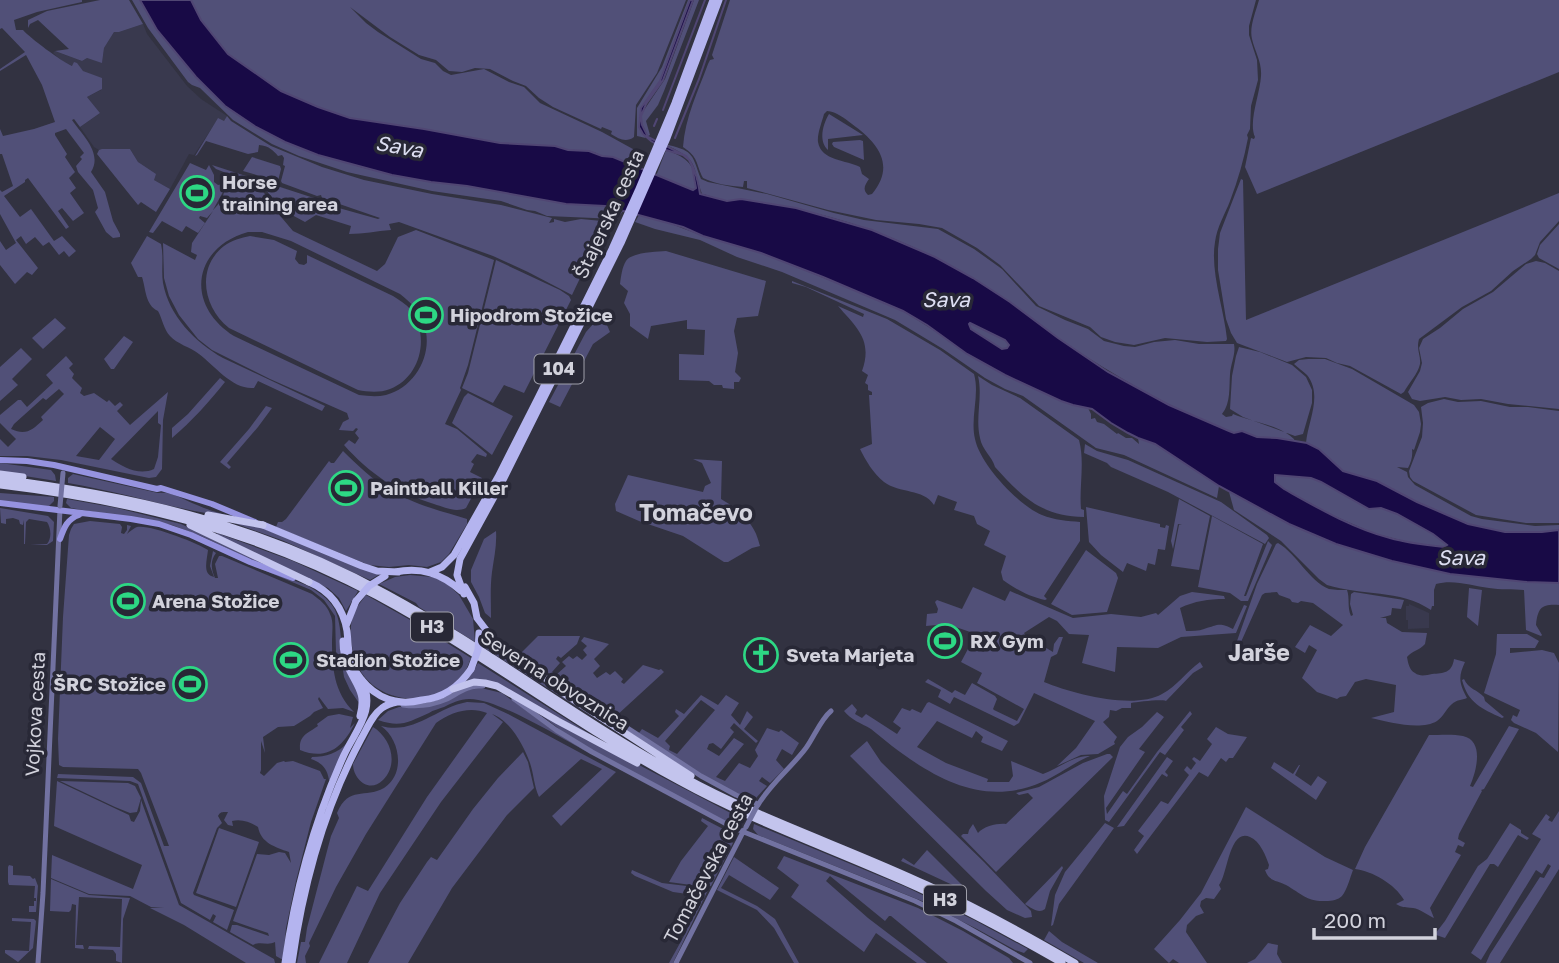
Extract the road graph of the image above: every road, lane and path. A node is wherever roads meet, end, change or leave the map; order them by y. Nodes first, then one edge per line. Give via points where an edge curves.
1 (713, 0) edge
2 (719, 0) edge
3 (664, 136) junction
4 (614, 250) junction
5 (0, 460) edge
6 (63, 470) junction
7 (0, 474) edge
8 (0, 479) edge
9 (0, 488) edge
10 (52, 489) junction
11 (0, 503) edge
12 (166, 508) junction
13 (60, 509) junction
14 (85, 514) junction
15 (177, 517) junction
16 (262, 526) junction
17 (60, 539) junction
18 (465, 552) junction
19 (356, 563) junction
20 (398, 572) junction
21 (430, 572) junction
22 (309, 582) junction
23 (464, 594) junction
24 (477, 618) junction
25 (346, 627) junction
26 (544, 677) junction
27 (362, 680) junction
28 (453, 689) junction
29 (397, 702) junction
30 (365, 708) junction
31 (821, 724) dead end
32 (361, 726) junction
33 (668, 775) junction
34 (726, 799) junction
35 (758, 805) junction
36 (744, 830) junction
37 (1027, 962) edge
38 (38, 963) edge
39 (285, 963) edge
40 (292, 963) edge
41 (676, 963) edge
42 (1062, 963) edge
43 (1075, 963) edge

1 - 3 main road, Štajerska cesta / 104
2 - 3 main road, Štajerska cesta / 104
3 - 4 main road, Štajerska cesta / 104
4 - 18 main road, Štajerska cesta / 104
4 - 21 main road, Štajerska cesta / 104 via 454,555
5 - 6 main road via 33,461
6 - 13 street, Vojkova cesta, bridge
6 - 16 main road via 161,488
7 - 10 highway via 37,480
8 - 10 highway, Severna obvoznica / H3
9 - 10 highway via 38,493
10 - 12 highway, Severna obvoznica / H3 via 117,496
10 - 15 highway, Severna obvoznica / H3
11 - 13 main road
12 - 16 highway
12 - 34 highway, Severna obvoznica / H3 via 276,542 363,581 654,761
13 - 14 main road
13 - 17 street, Vojkova cesta
14 - 17 main road via 67,522
14 - 22 main road via 175,529
15 - 22 highway
15 - 33 highway, Severna obvoznica / H3 via 280,551 359,586
16 - 19 main road
17 - 38 street, Vojkova cesta
18 - 23 main road, Štajerska cesta / 104 via 457,573
18 - 24 main road, Štajerska cesta via 461,578
19 - 20 main road
19 - 21 main road
20 - 21 main road
20 - 25 main road, bridge via 372,584 356,601
21 - 23 main road
22 - 25 main road via 334,599
23 - 24 main road
24 - 26 main road via 506,651
24 - 28 main road, bridge via 478,650 471,669
25 - 27 main road via 350,656
25 - 30 main road via 344,651
26 - 34 highway
26 - 35 street via 701,776
27 - 29 main road
27 - 30 main road
28 - 29 main road via 432,699
28 - 33 highway via 474,682 497,686 656,773
29 - 32 main road
29 - 36 street via 428,705 470,687 494,689 592,752
30 - 32 main road
31 - 35 street, Tomačevska cesta
32 - 39 main road via 308,852
32 - 40 main road via 304,894
33 - 42 highway, Severna obvoznica / H3 via 766,824 935,895
34 - 43 highway, Severna obvoznica / H3 via 928,885
35 - 36 street, Tomačevska cesta, bridge
36 - 37 street via 915,901
36 - 41 street, Tomačevska cesta

